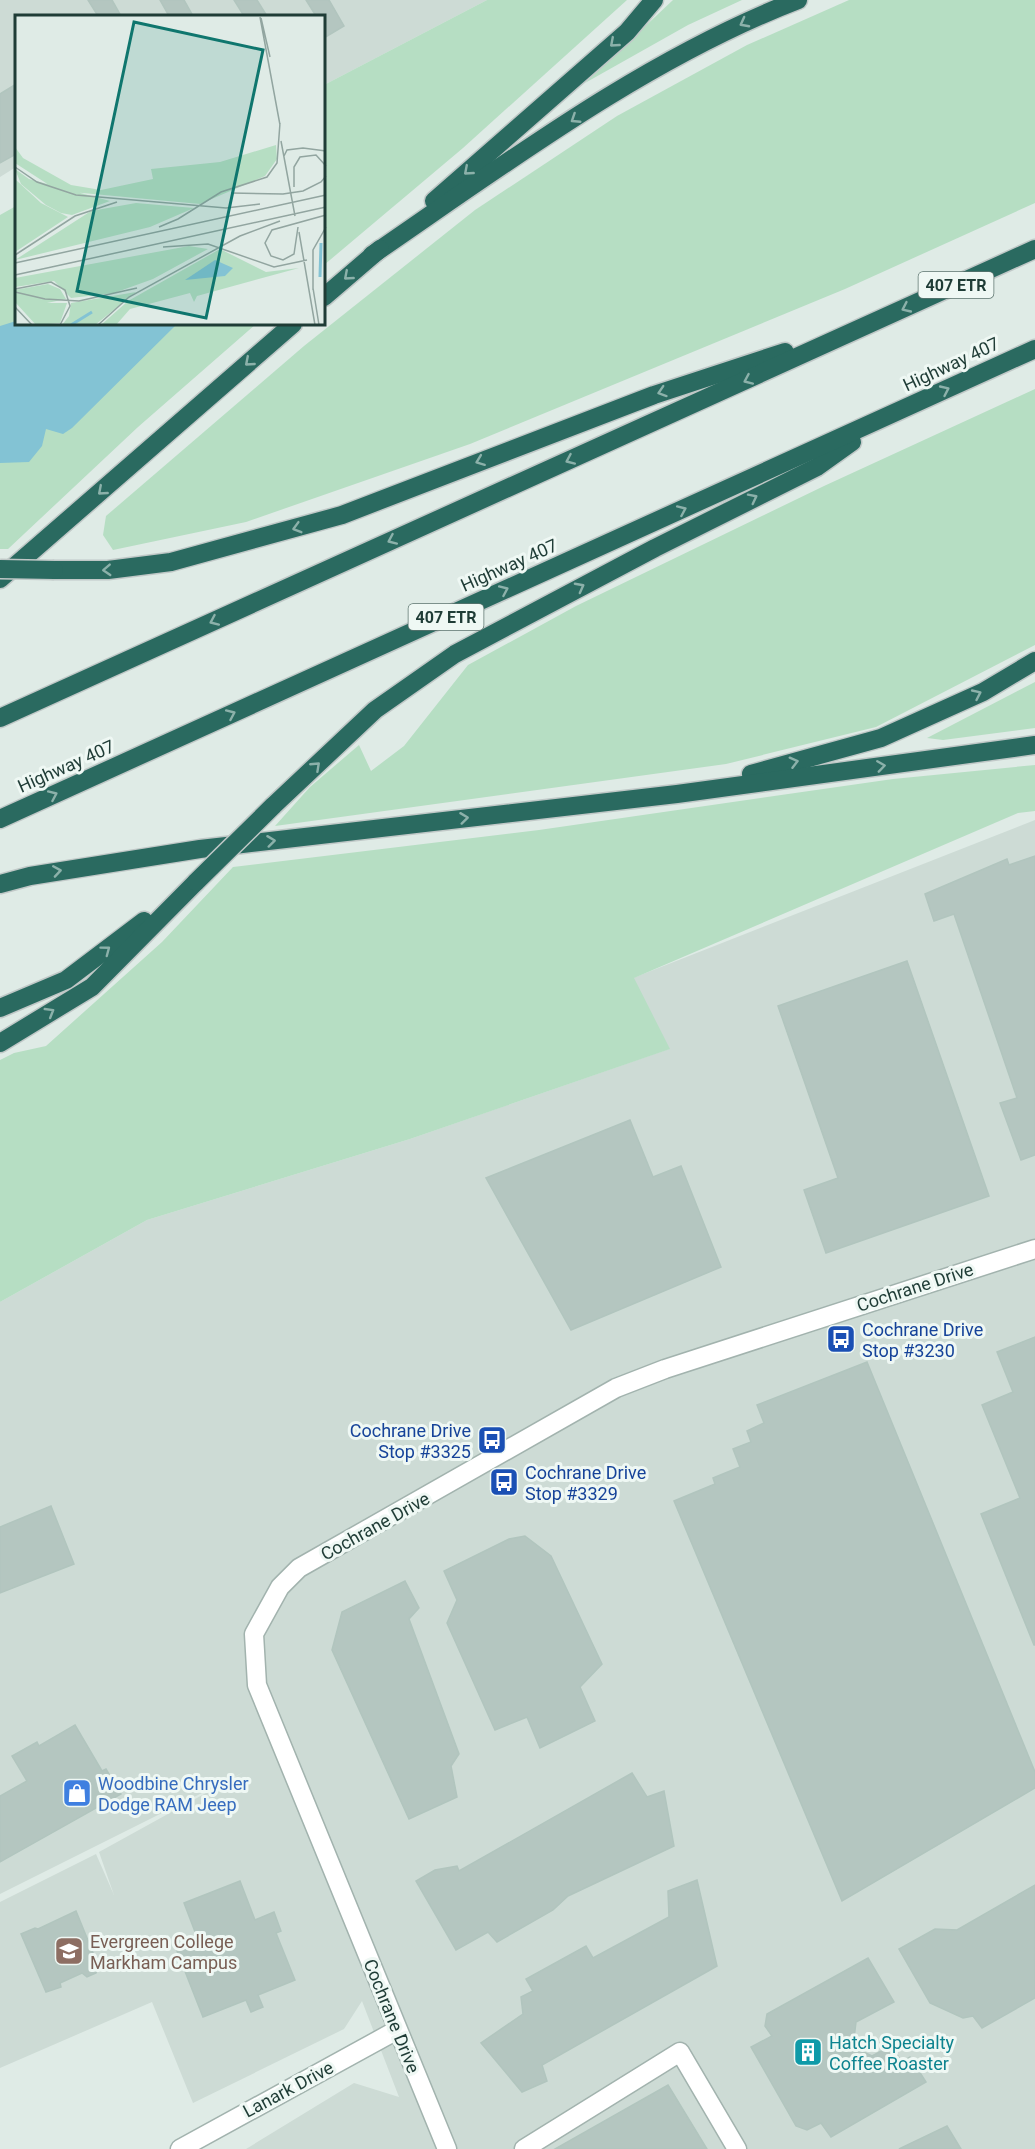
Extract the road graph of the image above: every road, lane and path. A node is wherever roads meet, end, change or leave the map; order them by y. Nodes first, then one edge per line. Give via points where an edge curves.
1 (654, 0) edge
2 (798, 0) edge
3 (1035, 249) edge
4 (372, 255) junction
5 (326, 295) edge
6 (878, 321) junction
7 (291, 326) edge
8 (1035, 349) edge
9 (891, 415) junction
10 (0, 569) edge
11 (0, 579) edge
12 (1035, 661) edge
13 (0, 718) edge
14 (1035, 745) edge
15 (677, 794) junction
16 (0, 819) edge
17 (196, 882) junction
18 (0, 884) edge
19 (0, 1008) edge
20 (0, 1043) edge
21 (1035, 1249) edge
22 (397, 2030) junction
23 (180, 2149) edge
24 (447, 2149) edge
25 (524, 2149) edge
26 (737, 2149) edge

1 -> 4 highway via 627,32
2 -> 4 highway via 764,13 633,82
3 -> 6 highway, 407 ETR
4 -> 5 highway
6 -> 10 highway, bridge via 654,395 342,515 171,562 108,570
6 -> 13 highway, 407 ETR
7 -> 11 highway
9 -> 8 highway, Highway 407 / 407 ETR
16 -> 9 highway, Highway 407 / 407 ETR
17 -> 9 highway, bridge via 375,710 455,654 817,467
15 -> 12 highway via 881,738 983,692
15 -> 14 highway
18 -> 15 highway via 200,849
19 -> 17 highway via 66,980
20 -> 17 highway via 93,987
21 - 22 street, Cochrane Drive via 616,1388 299,1568 280,1587 254,1634 257,1685
22 - 23 street, Lanark Drive
22 - 24 street, Cochrane Drive
25 - 26 street via 680,2052

